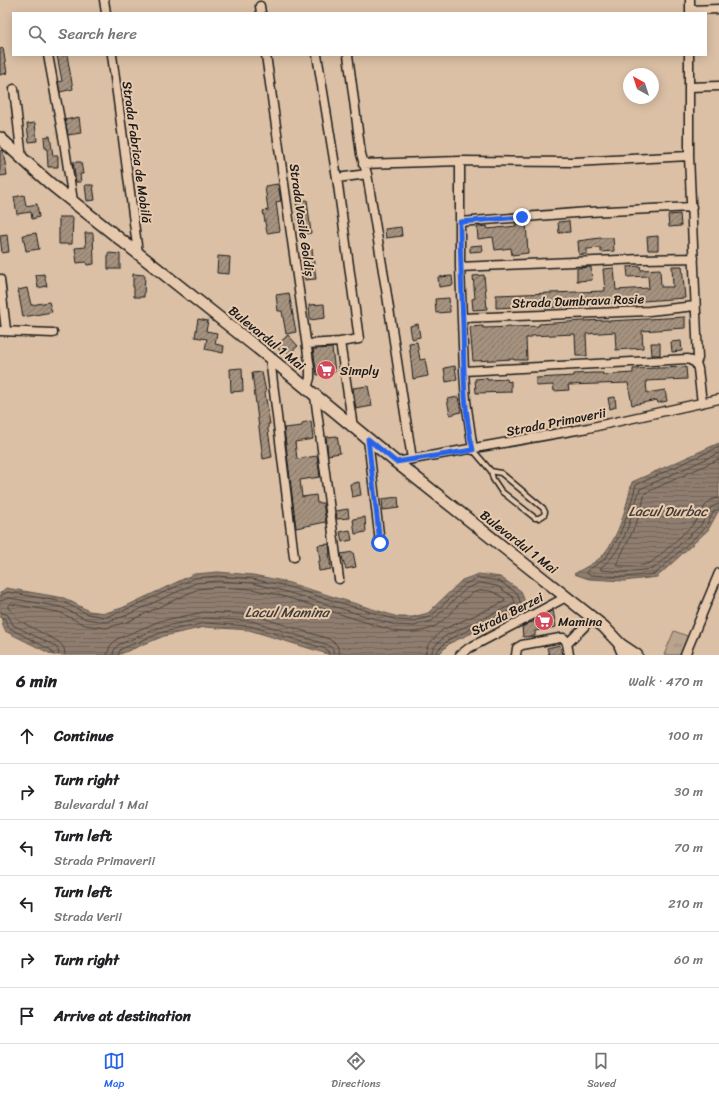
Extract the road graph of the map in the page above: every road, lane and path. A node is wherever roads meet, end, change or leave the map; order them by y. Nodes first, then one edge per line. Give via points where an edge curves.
1 (104, 0) edge
2 (690, 0) edge
3 (719, 9) edge
4 (106, 12) edge
5 (690, 12) edge
6 (48, 56) edge
7 (112, 56) edge
8 (266, 56) edge
9 (317, 56) edge
10 (348, 56) edge
11 (690, 56) edge
12 (719, 86) edge
13 (689, 87) junction
14 (14, 89) dead end
15 (0, 138) edge
16 (689, 156) junction
17 (22, 159) junction
18 (460, 161) junction
19 (363, 164) junction
20 (367, 174) junction
21 (336, 178) junction
22 (73, 201) junction
23 (692, 207) junction
24 (460, 222) junction
25 (138, 253) junction
26 (694, 258) junction
27 (460, 266) junction
28 (0, 279) edge
29 (695, 306) junction
30 (462, 318) junction
31 (3, 330) edge
32 (53, 333) dead end
33 (340, 342) junction
34 (307, 344) junction
35 (270, 358) junction
36 (696, 363) junction
37 (464, 371) junction
38 (311, 392) junction
39 (719, 399) edge
40 (702, 404) junction
41 (354, 427) junction
42 (368, 439) junction
43 (473, 450) junction
44 (412, 459) junction
45 (396, 462) junction
46 (491, 471) junction
47 (380, 543) dead end
48 (294, 558) dead end
49 (719, 574) edge
50 (339, 579) dead end
51 (566, 597) junction
52 (591, 617) junction
53 (619, 643) junction
54 (567, 644) junction
55 (461, 654) edge
56 (516, 655) edge
57 (569, 655) edge
58 (624, 655) edge
59 (637, 655) edge
60 (685, 655) edge

1 - 4 street
2 - 5 street
3 - 5 street
6 - 22 street
7 - 25 street, Strada Fabrica de Mobilă
8 - 34 street, Strada Vasile Goldiș
9 - 21 street
10 - 19 street
11 - 13 street
12 - 13 street
13 - 16 street
14 - 17 street
15 - 17 main road, Bulevardul 1 Mai
16 - 18 street via 574,162
16 - 23 street
17 - 22 main road, Bulevardul 1 Mai
18 - 19 street
18 - 24 street
19 - 20 street
20 - 21 street
20 - 44 street
21 - 33 street via 359,339
22 - 25 main road, Bulevardul 1 Mai
23 - 24 street
23 - 26 street
24 - 27 street
25 - 35 main road, Bulevardul 1 Mai
26 - 27 street
26 - 29 street
27 - 30 street
28 - 31 street
29 - 30 street, Strada Dumbrava Rosie via 642,311
29 - 36 street via 698,358
30 - 37 street
31 - 32 street
33 - 34 street
33 - 41 street
34 - 38 street, Strada Vasile Goldiș
35 - 38 main road, Bulevardul 1 Mai
35 - 48 street
36 - 37 street via 688,359 676,359
36 - 40 street
37 - 43 street
38 - 41 main road, Bulevardul 1 Mai
38 - 50 street, Strada Vasile Goldiș
39 - 40 street, Strada Primaverii
40 - 43 street, Strada Primaverii
41 - 42 main road, Bulevardul 1 Mai
42 - 45 main road, Bulevardul 1 Mai
42 - 47 street
43 - 44 street, Strada Primaverii
43 - 46 lane
44 - 45 street, Strada Primaverii
45 - 51 main road, Bulevardul 1 Mai
46 - 46 lane via 501,491 535,518 544,515 543,508 501,473
49 - 60 street
51 - 52 main road, Bulevardul 1 Mai
51 - 55 street, Strada Berzei
52 - 53 main road, Bulevardul 1 Mai
52 - 54 street
53 - 58 main road, Bulevardul 1 Mai
53 - 59 street
54 - 56 street via 564,638 560,638 522,645 517,648
54 - 57 street

